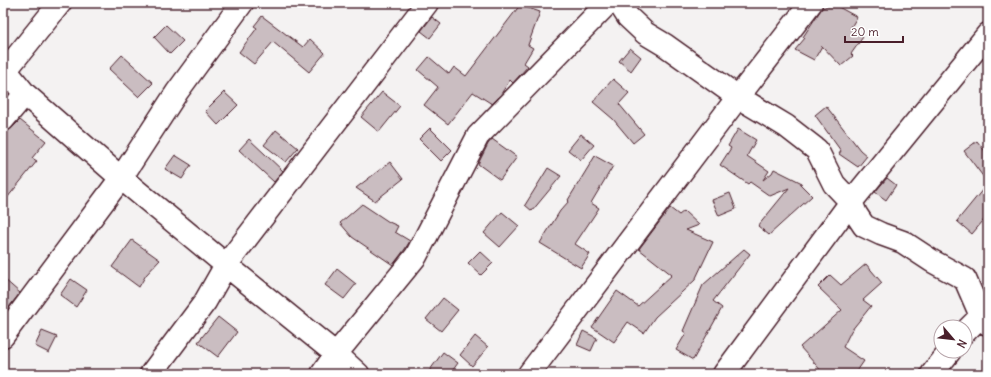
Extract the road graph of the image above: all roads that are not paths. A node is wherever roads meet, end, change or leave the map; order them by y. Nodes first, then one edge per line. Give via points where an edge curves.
1 (60, 3) edge
2 (242, 3) edge
3 (427, 3) edge
4 (608, 3) edge
5 (619, 3) edge
6 (811, 3) edge
7 (988, 34) edge
8 (4, 69) edge
9 (25, 94) junction
10 (738, 97) junction
11 (3, 120) edge
12 (121, 178) junction
13 (851, 202) junction
14 (226, 265) junction
15 (986, 315) edge
16 (973, 326) edge
17 (3, 336) edge
18 (336, 354) junction
19 (944, 359) edge
20 (151, 374) edge
21 (322, 374) edge
22 (358, 374) edge
23 (529, 374) edge
24 (724, 374) edge
25 (932, 374) edge

1 - 8 street
2 - 12 street via 177,92
3 - 14 street
4 - 18 street via 478,136 416,256
5 - 10 street via 628,17 645,33
6 - 10 street
7 - 13 street
8 - 9 street
9 - 11 street
9 - 12 street
10 - 13 street via 786,126 817,150 834,184
10 - 23 street
12 - 14 street
12 - 17 street
13 - 15 street via 864,226 903,242 965,279
13 - 24 street
14 - 18 street
14 - 20 street via 205,302
15 - 16 street
18 - 21 street
18 - 22 street
19 - 25 street

